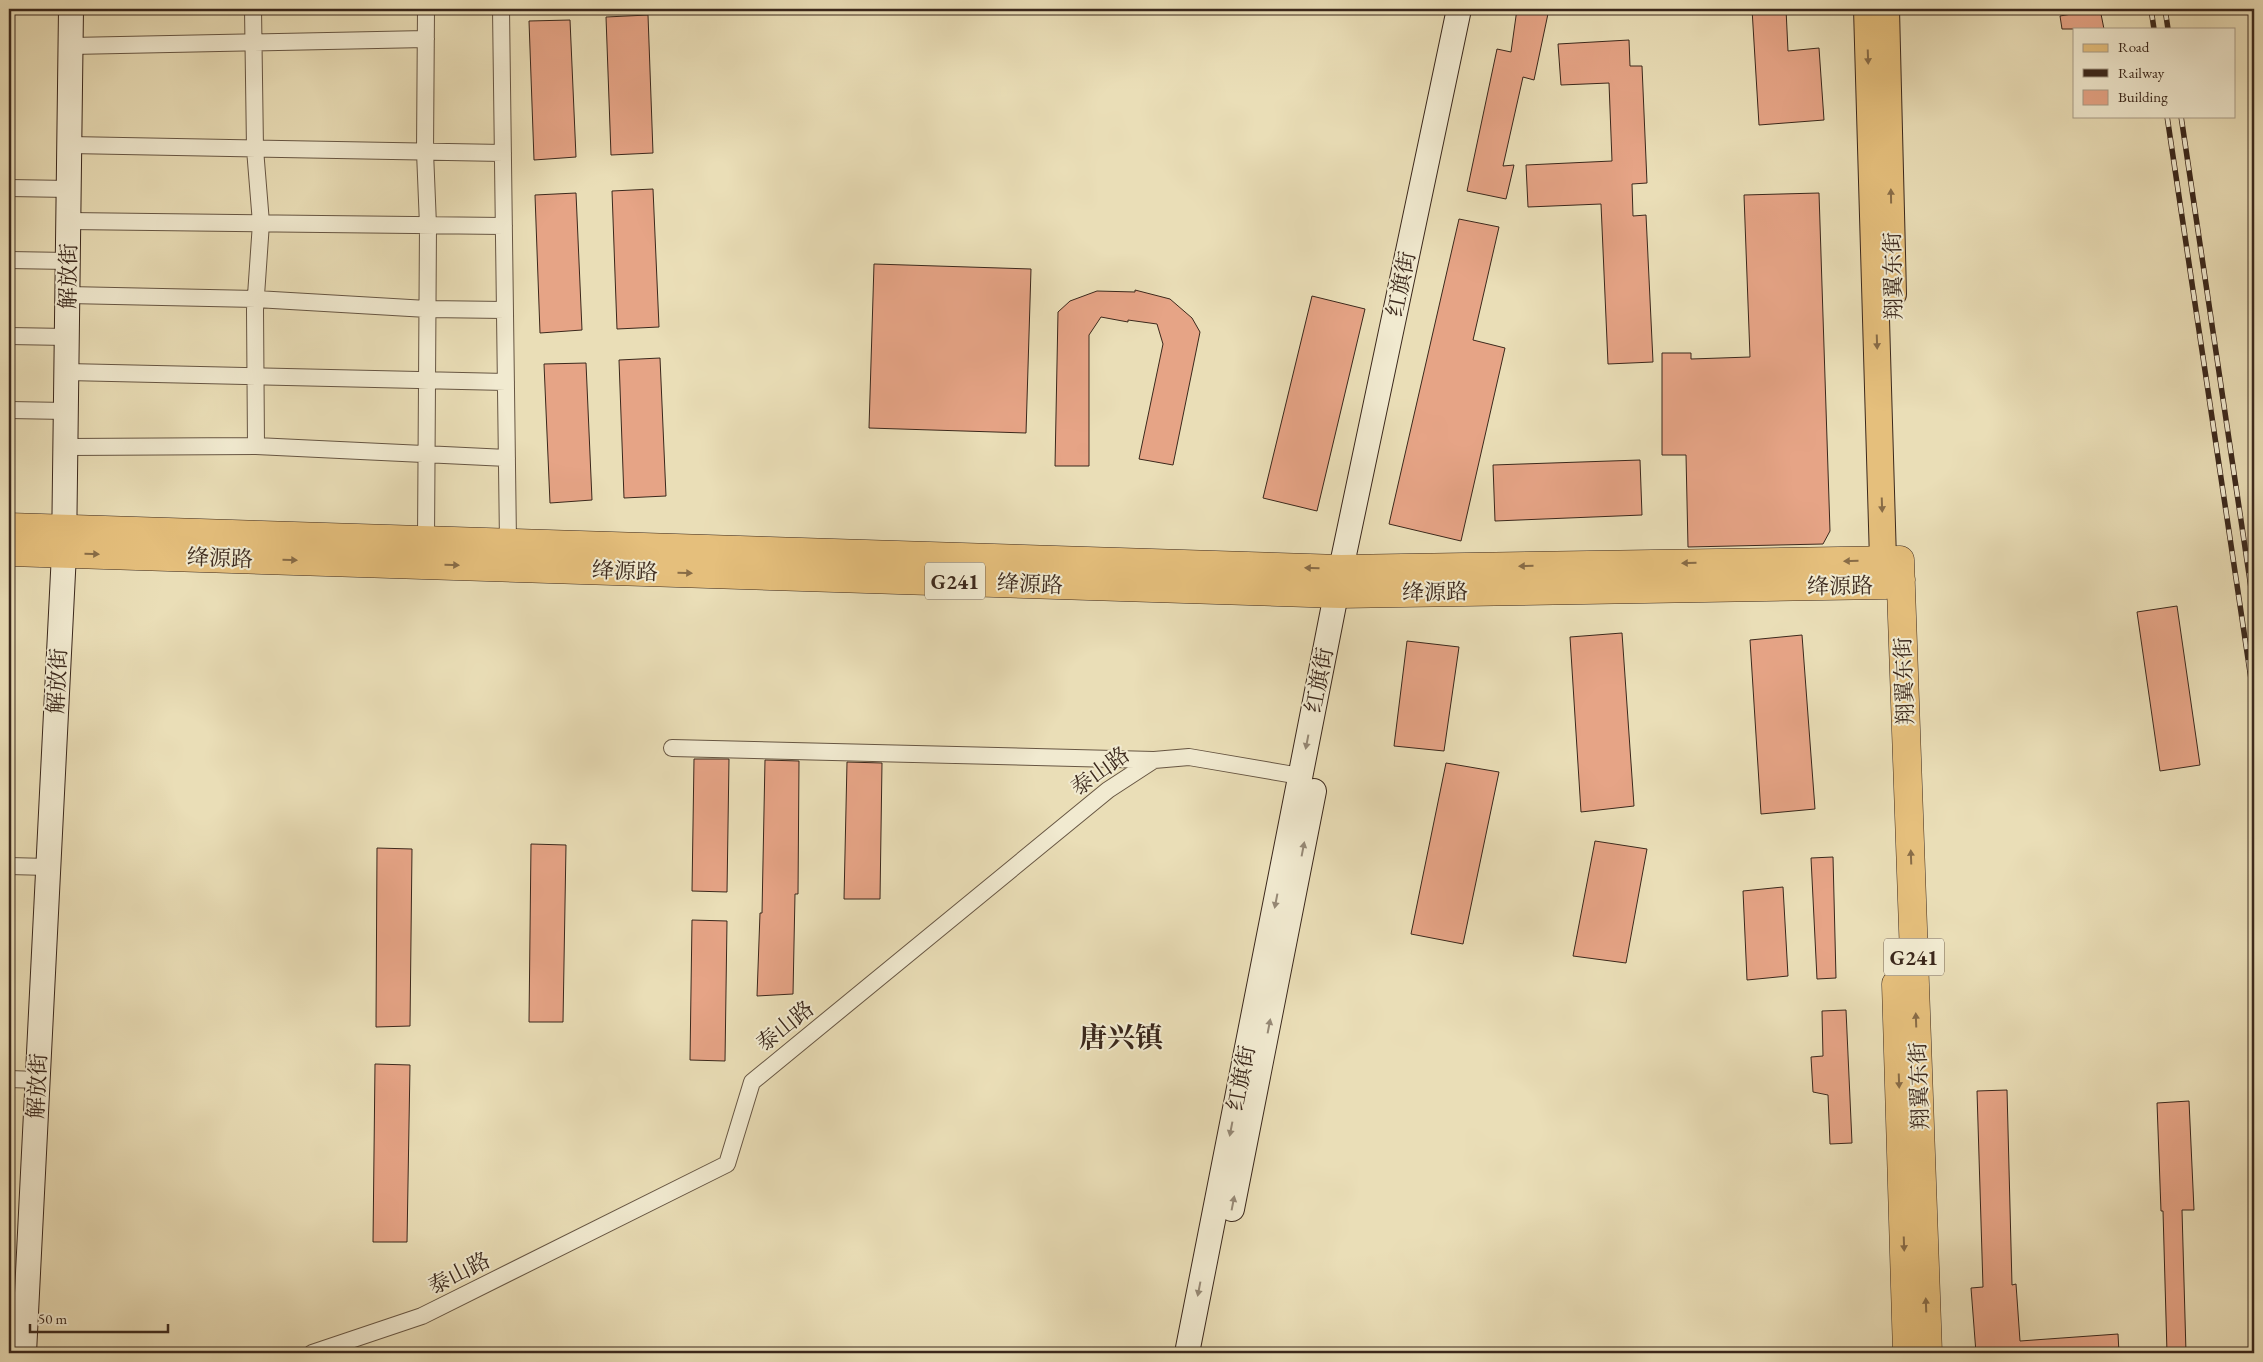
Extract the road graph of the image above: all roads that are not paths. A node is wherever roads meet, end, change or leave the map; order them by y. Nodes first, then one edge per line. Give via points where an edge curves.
1 (59, 9) edge
2 (71, 9) edge
3 (253, 9) edge
4 (426, 9) edge
5 (501, 9) edge
6 (1459, 9) edge
7 (1474, 9) edge
8 (1867, 9) edge
9 (1886, 9) edge
10 (426, 39) junction
11 (253, 42) junction
12 (71, 46) junction
13 (70, 145) junction
14 (255, 149) junction
15 (425, 152) junction
16 (503, 153) junction
17 (9, 188) edge
18 (63, 189) junction
19 (68, 221) junction
20 (261, 223) junction
21 (428, 225) junction
22 (504, 226) junction
23 (9, 260) edge
24 (62, 261) junction
25 (68, 295) junction
26 (256, 299) junction
27 (427, 308) junction
28 (505, 310) junction
29 (9, 336) edge
30 (61, 337) junction
31 (67, 372) junction
32 (257, 375) junction
33 (427, 379) junction
34 (506, 382) junction
35 (9, 410) edge
36 (59, 411) junction
37 (256, 446) junction
38 (66, 447) junction
39 (426, 454) junction
40 (507, 458) junction
41 (9, 527) edge
42 (426, 540) junction
43 (57, 541) junction
44 (508, 542) junction
45 (9, 552) edge
46 (1892, 571) junction
47 (1346, 581) junction
48 (672, 748) dead end
49 (1154, 760) junction
50 (1300, 776) junction
51 (9, 866) edge
52 (42, 867) junction
53 (24, 1080) edge
54 (12, 1353) edge
55 (24, 1353) edge
56 (312, 1353) edge
57 (1186, 1353) edge
58 (1203, 1353) edge
59 (1907, 1353) edge
60 (1928, 1353) edge

1 - 18 main road
2 - 12 main road, 解放街
3 - 11 street
4 - 10 street
5 - 16 street
6 - 47 main road, 红旗街
7 - 47 main road, 红旗街
8 -> 46 main road, 翔翼东街
46 -> 9 main road, 翔翼东街
10 - 11 street
10 - 15 street
11 - 12 street
11 - 14 street
12 - 13 main road, 解放街
13 - 14 street
13 - 18 main road, 解放街
14 - 15 street
14 - 20 street
15 - 16 street
15 - 21 street
16 - 22 street
17 - 18 street
18 - 19 main road, 解放街
18 - 24 main road
19 - 20 street
19 - 24 main road, 解放街
20 - 21 street
20 - 26 street
21 - 22 street
21 - 27 street
22 - 28 street
23 - 24 street
24 - 25 main road, 解放街
24 - 30 main road
25 - 26 street
25 - 30 main road, 解放街
26 - 27 street
26 - 32 street
27 - 28 street
27 - 33 street
28 - 34 street
29 - 30 street
30 - 31 main road, 解放街
30 - 36 main road
31 - 32 street
31 - 36 main road, 解放街
32 - 33 street
32 - 37 street
33 - 34 street
33 - 39 street
34 - 40 street
35 - 36 street
36 - 38 main road, 解放街
36 - 43 main road
37 - 38 street
37 - 39 street
38 - 43 main road, 解放街
39 - 40 street
39 - 42 street
40 - 44 street
41 - 43 highway, 绛源路 / G241
42 - 43 highway, 绛源路 / G241
42 - 44 highway, 绛源路 / G241
43 - 45 highway, 绛源路 / G241
43 -> 47 highway, 绛源路 / G241
43 - 52 main road, 解放街
47 -> 44 highway, 绛源路 / G241
46 - 47 highway, 绛源路 / G241
46 -> 59 highway, 翔翼东街 / G241
60 -> 46 highway, 翔翼东街 / G241
47 -> 50 main road, 红旗街
58 -> 47 main road, 红旗街 via 1282,960
48 - 49 street
49 - 50 street, 泰山路 via 1189,757
49 - 56 street, 泰山路 via 1108,790 752,1082 727,1164 422,1316
50 -> 57 main road, 红旗街
51 - 52 street
52 - 53 main road, 解放街
53 - 54 main road
53 - 55 main road, 解放街

